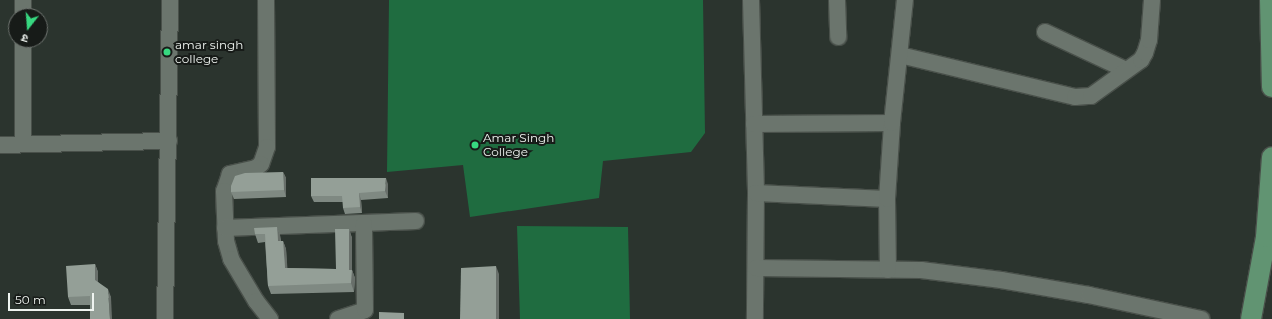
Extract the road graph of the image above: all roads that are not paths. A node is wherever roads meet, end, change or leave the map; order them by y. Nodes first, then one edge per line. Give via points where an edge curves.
1 (170, 0) edge
2 (266, 0) edge
3 (751, 0) edge
4 (836, 0) edge
5 (904, 0) edge
6 (1152, 0) edge
7 (1270, 0) edge
8 (1045, 32) dead end
9 (838, 37) dead end
10 (23, 48) edge
11 (900, 55) junction
12 (1126, 70) junction
13 (1272, 87) edge
14 (892, 123) junction
15 (754, 124) junction
16 (169, 141) junction
17 (23, 143) junction
18 (0, 145) edge
19 (1272, 157) edge
20 (756, 193) junction
21 (887, 199) junction
22 (416, 221) dead end
23 (1272, 223) edge
24 (364, 224) junction
25 (225, 228) junction
26 (756, 268) junction
27 (888, 270) junction
28 (1272, 284) edge
29 (364, 314) edge
30 (165, 319) edge
31 (270, 319) edge
32 (338, 319) edge
33 (755, 319) edge
34 (1201, 319) edge
35 (1251, 319) edge
36 (1257, 319) edge
37 (1265, 319) edge

1 - 16 street
2 - 25 street via 267,147 261,164 256,168 237,171 230,174 227,179 224,191
3 - 15 street
4 - 9 street
5 - 11 street
6 - 12 street via 1148,47 1141,60
7 - 13 main road
8 - 12 street
10 - 17 street
11 - 12 street via 1084,98 1098,92
11 - 14 street
14 - 15 street
14 - 21 street
15 - 20 street
16 - 17 street
16 - 30 street
17 - 18 street
19 - 35 main road via 1266,236
20 - 21 street
20 - 26 street
21 - 27 street
22 - 24 street
23 - 36 main road
24 - 25 street
24 - 29 street
25 - 31 street via 232,259 256,301
26 - 27 street
26 - 33 street
27 - 34 street via 922,270 1002,280 1089,295
28 - 37 main road
29 - 32 street

